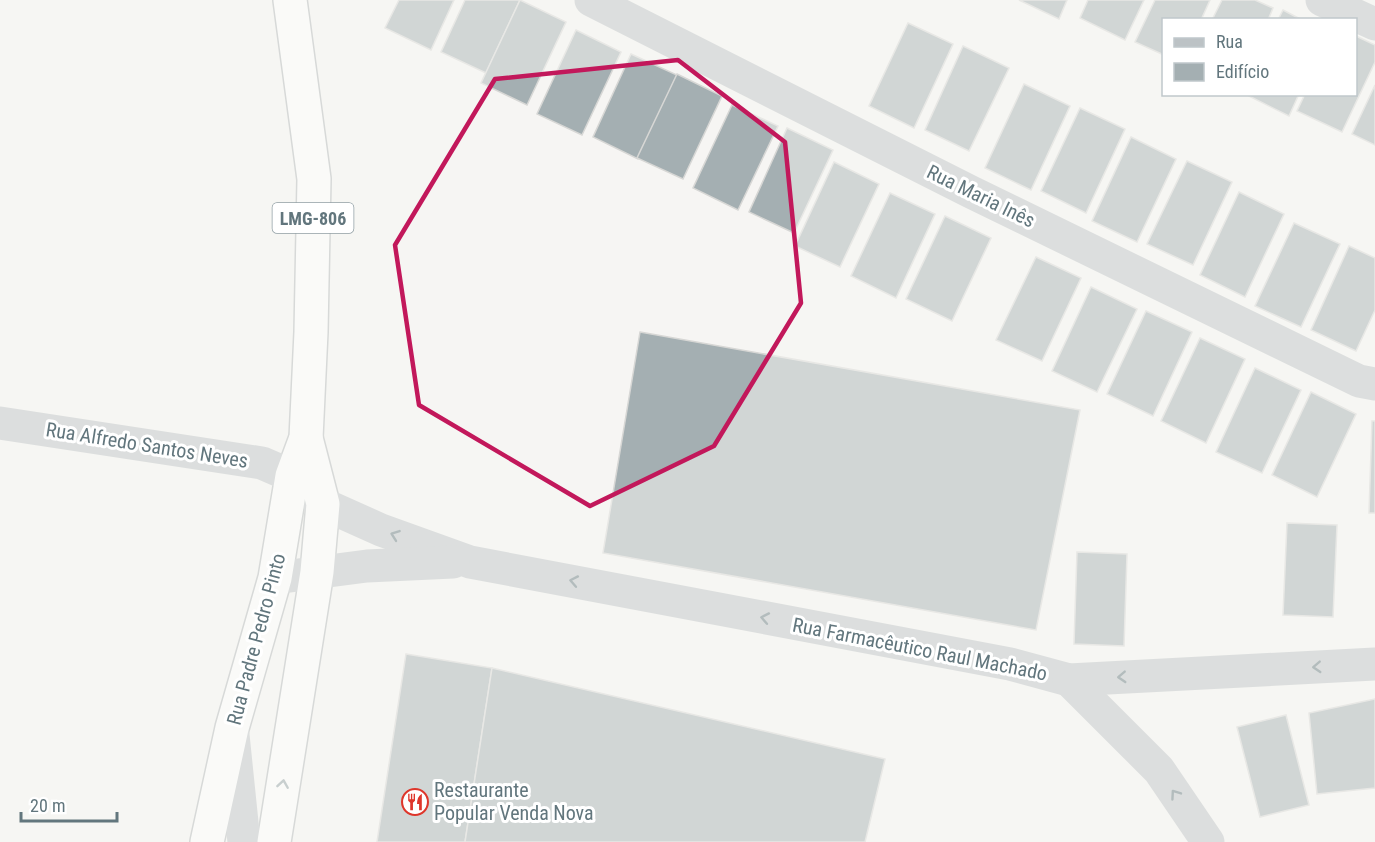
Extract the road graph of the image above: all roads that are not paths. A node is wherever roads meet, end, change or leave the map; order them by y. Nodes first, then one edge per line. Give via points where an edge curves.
1 (290, 0) edge
2 (591, 0) edge
3 (1322, 0) edge
4 (1375, 24) edge
5 (1375, 384) edge
6 (0, 423) edge
7 (306, 438) junction
8 (292, 476) junction
9 (323, 504) junction
10 (470, 562) junction
11 (317, 572) junction
12 (275, 578) junction
13 (1375, 664) edge
14 (1069, 680) junction
15 (232, 728) junction
16 (207, 842) edge
17 (244, 842) edge
18 (274, 842) edge
19 (1208, 842) edge

1 - 7 highway, Rua Padre Pedro Pinto / LMG-806 via 314,179
2 - 5 street, Rua Maria Inês via 971,192 1359,381
3 - 4 street
6 - 8 street, Rua Alfredo Santos Neves via 262,463
7 - 8 highway, Rua Padre Pedro Pinto / LMG-806
7 - 9 highway, Rua Padre Pedro Pinto / LMG-806
8 - 9 street, Rua Alfredo Santos Neves
8 - 12 highway, Rua Padre Pedro Pinto / LMG-806
10 -> 9 street, Rua Farmacêutico Raul Machado
9 - 11 highway, Rua Padre Pedro Pinto / LMG-806
10 - 11 street, Rua Farmacêutico Raul Machado
14 -> 10 street, Rua Farmacêutico Raul Machado via 1010,663
11 - 12 street, Rua Farmacêutico Raul Machado
18 -> 11 highway, Rua Padre Pedro Pinto / LMG-806
12 - 15 highway, Rua Padre Pedro Pinto / LMG-806
13 -> 14 street, Rua Farmacêutico Raul Machado
19 -> 14 street via 1159,771
15 - 16 highway, Rua Padre Pedro Pinto / LMG-806
15 - 17 street

